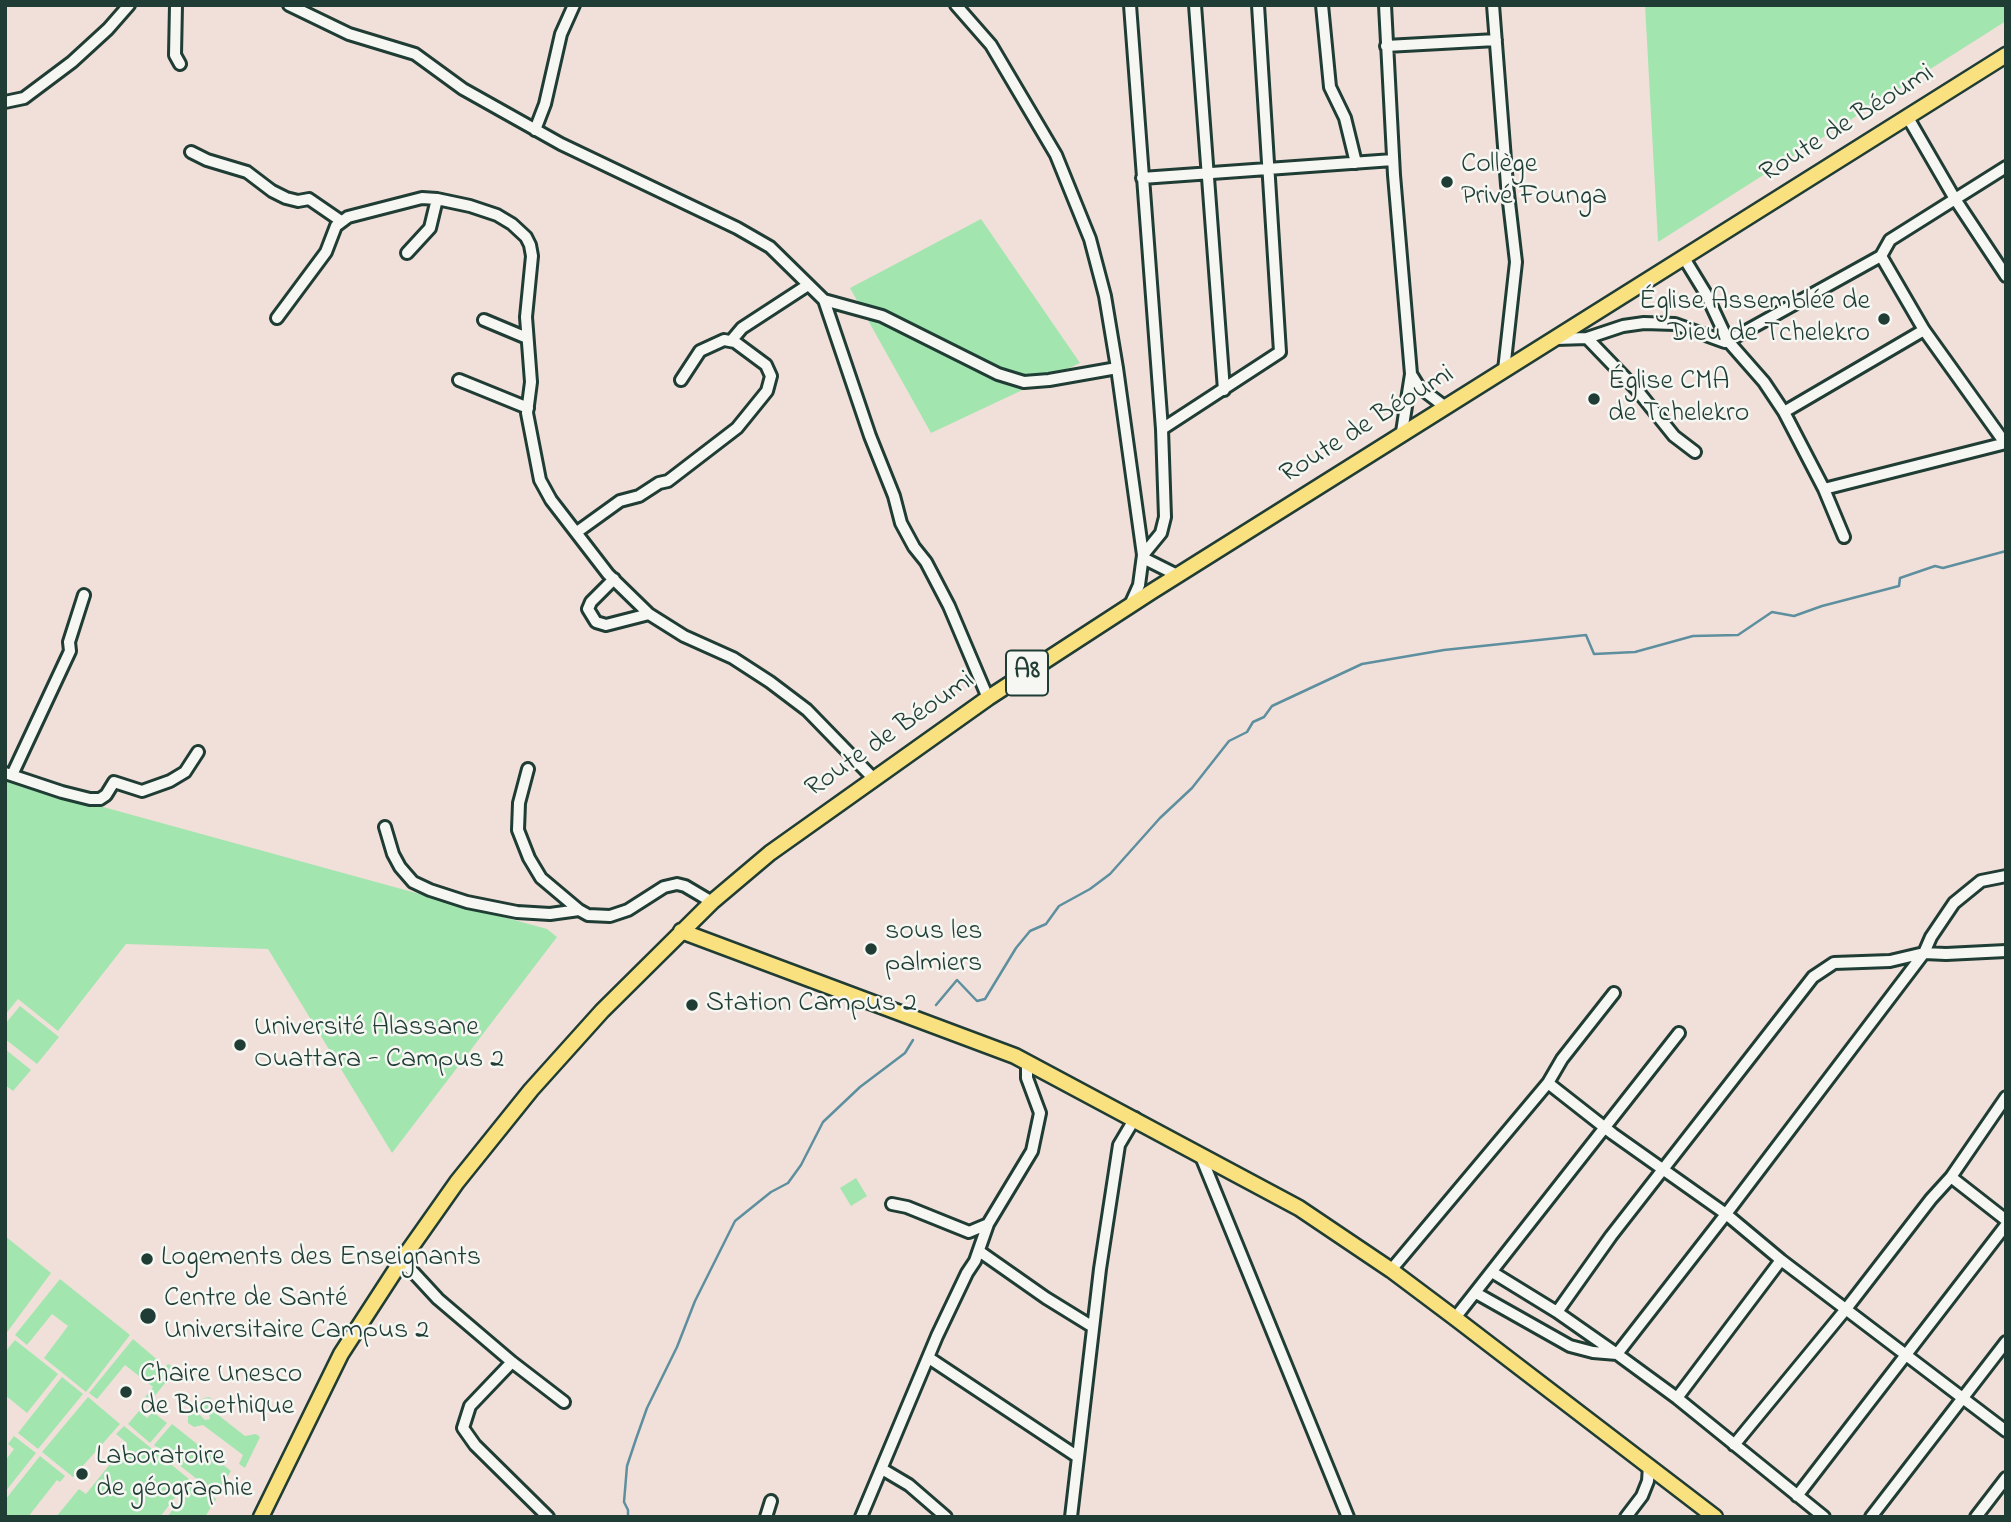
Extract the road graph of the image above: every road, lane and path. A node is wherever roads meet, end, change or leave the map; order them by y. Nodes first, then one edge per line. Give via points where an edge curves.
1 (129, 5) edge
2 (176, 5) edge
3 (289, 5) edge
4 (574, 5) edge
5 (956, 5) edge
6 (1130, 5) edge
7 (1195, 5) edge
8 (1258, 5) edge
9 (1322, 5) edge
10 (1385, 5) edge
11 (1493, 5) edge
12 (1496, 40) junction
13 (1385, 46) junction
14 (2006, 55) edge
15 (180, 64) dead end
16 (5, 102) edge
17 (1907, 116) junction
18 (535, 130) junction
19 (191, 152) dead end
20 (1393, 160) junction
21 (1356, 163) junction
22 (2006, 167) edge
23 (1268, 168) junction
24 (1206, 174) junction
25 (1142, 177) junction
26 (437, 199) junction
27 (1955, 199) junction
28 (341, 221) junction
29 (407, 253) dead end
30 (1881, 256) junction
31 (1684, 258) junction
32 (2006, 276) edge
33 (808, 285) junction
34 (824, 300) junction
35 (277, 318) dead end
36 (484, 320) dead end
37 (1924, 330) junction
38 (527, 338) junction
39 (1587, 338) junction
40 (1555, 339) junction
41 (731, 341) junction
42 (1728, 341) junction
43 (1117, 368) junction
44 (1504, 370) junction
45 (1411, 374) junction
46 (459, 380) dead end
47 (681, 380) dead end
48 (1224, 390) junction
49 (1444, 406) junction
50 (528, 408) junction
51 (1784, 412) junction
52 (1162, 429) junction
53 (1402, 432) junction
54 (2005, 443) edge
55 (1695, 453) dead end
56 (1824, 489) junction
57 (577, 533) junction
58 (1844, 537) dead end
59 (1143, 556) junction
60 (1177, 575) junction
61 (614, 579) junction
62 (84, 595) dead end
63 (1130, 606) junction
64 (649, 614) junction
65 (988, 698) junction
66 (198, 752) dead end
67 (528, 768) dead end
68 (9, 774) edge
69 (873, 778) junction
70 (385, 827) dead end
71 (2006, 876) edge
72 (712, 902) junction
73 (579, 911) junction
74 (681, 931) junction
75 (2006, 951) edge
76 (1924, 953) junction
77 (1614, 993) dead end
78 (1679, 1033) dead end
79 (1027, 1062) junction
80 (1548, 1083) junction
81 (2006, 1097) edge
82 (1135, 1118) junction
83 (1605, 1127) junction
84 (1200, 1154) junction
85 (1663, 1169) junction
86 (1951, 1177) junction
87 (892, 1204) dead end
88 (1726, 1214) junction
89 (2006, 1222) edge
90 (988, 1224) junction
91 (979, 1251) junction
92 (1782, 1259) junction
93 (402, 1260) junction
94 (1391, 1270) junction
95 (1492, 1272) junction
96 (1476, 1293) junction
97 (1846, 1309) junction
98 (1557, 1312) junction
99 (1455, 1318) junction
100 (1093, 1327) junction
101 (2006, 1342) edge
102 (1617, 1354) junction
103 (1905, 1354) junction
104 (929, 1359) junction
105 (512, 1362) junction
106 (1677, 1398) junction
107 (1962, 1398) junction
108 (564, 1402) dead end
109 (2006, 1431) edge
110 (1734, 1445) junction
111 (1078, 1457) junction
112 (1649, 1466) junction
113 (882, 1469) junction
114 (2006, 1478) edge
115 (1797, 1496) junction
116 (771, 1502) dead end
117 (1712, 1516) edge
118 (261, 1517) edge
119 (548, 1517) edge
120 (766, 1517) edge
121 (861, 1517) edge
122 (946, 1517) edge
123 (1071, 1517) edge
124 (1348, 1517) edge
125 (1626, 1517) edge
126 (1824, 1517) edge
127 (1871, 1517) edge
128 (1976, 1517) edge

1 - 16 street via 72,62 24,98
2 - 15 street
3 - 18 street via 349,34 415,54 463,89
4 - 18 street via 561,34
5 - 43 street via 991,45 1056,155 1090,239
6 - 25 street
7 - 24 street
8 - 23 street
9 - 21 street via 1330,87 1345,118
10 - 13 street
11 - 12 street
12 - 13 street
12 - 44 street via 1516,262
13 - 20 street
14 - 17 main road, Route de Béoumi / A8
17 - 27 street
17 - 31 main road, Route de Béoumi / A8
18 - 33 street via 737,228 770,247
19 - 28 street via 247,172 286,198 309,199
20 - 21 street
20 - 45 street
21 - 23 street
22 - 27 street
23 - 24 street
23 - 48 street via 1280,352
24 - 25 street
24 - 48 street
25 - 52 street
26 - 28 street via 422,198
26 - 29 street via 430,228
26 - 38 street via 497,215 526,237 532,256
27 - 30 street via 1890,240
27 - 32 street
28 - 35 street via 326,253
30 - 37 street
30 - 42 street
31 - 40 main road, Route de Béoumi / A8
31 - 42 street
33 - 34 street
33 - 41 street via 742,328
34 - 43 street via 882,316 998,374 1024,382
34 - 65 street via 901,523 950,606
36 - 38 street
37 - 51 street
37 - 54 street
38 - 50 street
39 - 40 street
39 - 42 street via 1644,323 1675,324
39 - 55 street via 1674,436
40 - 44 main road, Route de Béoumi / A8
41 - 47 street via 700,351
41 - 57 street via 766,365 772,376 751,411 737,428 668,481 620,501
42 - 51 street
43 - 59 street
44 - 49 main road, Route de Béoumi / A8
45 - 49 street via 1419,387
45 - 53 street
46 - 50 street
48 - 52 street
49 - 53 main road, Route de Béoumi / A8
50 - 57 street via 540,480
51 - 56 street
52 - 59 street via 1165,517 1161,533
53 - 60 main road, Route de Béoumi / A8
54 - 56 street
56 - 58 street
57 - 61 street
59 - 60 street
59 - 63 street
60 - 63 main road, Route de Béoumi / A8
61 - 64 street
61 - 64 street via 588,609 596,622 606,625
62 - 68 street via 70,651
63 - 65 main road, Route de Béoumi / A8
64 - 69 street via 770,682 807,710
65 - 69 main road, Route de Béoumi / A8
66 - 68 street via 185,772 170,781 142,791 114,782 100,799
67 - 73 street via 519,803 519,830 541,878
69 - 72 main road, Route de Béoumi / A8
70 - 73 street via 400,867 413,882 430,890 517,912
71 - 76 street via 1981,881 1954,903
72 - 73 street via 677,884 610,916
72 - 74 main road, Route de Béoumi / A8
74 - 79 main road
74 - 93 main road, Route de Béoumi / A8 via 524,1098
75 - 76 street
76 - 85 street via 1891,961 1834,963 1813,977
76 - 88 street
77 - 80 street
78 - 83 street
79 - 82 main road
79 - 90 street via 1027,1078 1040,1113 1032,1151
80 - 83 street
80 - 94 street
81 - 86 street
82 - 84 main road
82 - 100 street via 1119,1144
83 - 85 street
83 - 95 street
84 - 94 main road via 1299,1208
84 - 124 street
85 - 88 street
85 - 98 street
86 - 89 street
86 - 97 street
87 - 90 street via 969,1232
88 - 92 street
88 - 102 street
89 - 103 street
90 - 91 street
91 - 100 street
91 - 104 street
92 - 97 street
92 - 106 street
93 - 105 street via 438,1299
93 - 118 main road, Route de Béoumi / A8 via 341,1354
94 - 99 main road
95 - 96 street
95 - 98 street
96 - 99 street
96 - 102 street via 1570,1346
97 - 103 street
97 - 110 street
98 - 102 street
99 - 112 main road
100 - 111 street
101 - 107 street
102 - 106 street
103 - 107 street
103 - 115 street
104 - 111 street
104 - 113 street
105 - 108 street
105 - 119 street via 470,1406 463,1428
106 - 110 street
107 - 109 street
107 - 127 street
110 - 115 street
111 - 123 street
112 - 117 main road
112 - 125 street via 1642,1496
113 - 121 street
113 - 122 street
114 - 128 street
115 - 126 street
116 - 120 street

